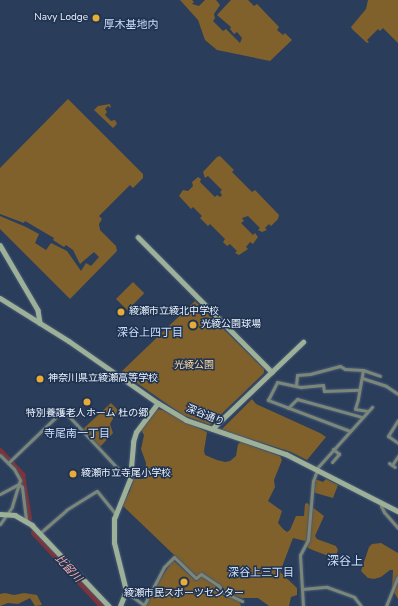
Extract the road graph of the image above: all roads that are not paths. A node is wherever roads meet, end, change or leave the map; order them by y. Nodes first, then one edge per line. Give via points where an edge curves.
1 (138, 236) dead end
2 (0, 245) edge
3 (1, 300) edge
4 (40, 323) junction
5 (303, 342) dead end
6 (363, 370) junction
7 (272, 372) junction
8 (380, 376) dead end
9 (362, 378) junction
10 (296, 385) junction
11 (359, 390) junction
12 (398, 394) edge
13 (158, 403) junction
14 (372, 407) dead end
15 (288, 408) junction
16 (367, 411) junction
17 (362, 417) junction
18 (398, 420) edge
19 (212, 429) junction
20 (350, 431) junction
21 (398, 443) edge
22 (333, 450) junction
23 (0, 455) edge
24 (398, 456) edge
25 (9, 461) junction
26 (332, 462) dead end
27 (392, 465) dead end
28 (317, 470) junction
29 (130, 476) junction
30 (19, 484) junction
31 (0, 494) edge
32 (382, 503) junction
33 (398, 511) edge
34 (115, 513) junction
35 (0, 514) edge
36 (7, 514) junction
37 (26, 521) junction
38 (0, 524) edge
39 (398, 528) edge
40 (40, 532) junction
41 (398, 577) edge
42 (302, 589) junction
43 (126, 592) junction
44 (242, 601) dead end
45 (109, 606) edge
46 (120, 606) edge
47 (303, 606) edge
48 (361, 606) edge
49 (386, 606) edge

1 - 7 street
2 - 4 street via 38,310
3 - 4 street, 深谷通り
4 - 13 street, 深谷通り
5 - 7 street
6 - 8 street
6 - 9 street
6 - 10 street via 345,369 340,366 297,375
7 - 19 street
9 - 11 street
9 - 12 street via 386,386
10 - 11 street via 323,385 324,391
10 - 15 street via 277,382 268,400
11 - 16 street via 355,409
13 - 19 street, 深谷通り via 186,420
13 - 29 street via 136,432 132,446
14 - 16 street
15 - 17 street via 297,399
15 - 20 street
16 - 17 street
17 - 20 street
18 - 21 street via 388,436
19 - 28 street, 深谷通り via 279,451
20 - 22 street
22 - 26 street via 339,454
22 - 28 street
23 - 25 street
24 - 27 street
25 - 29 street via 64,410 122,473
25 - 30 street via 17,473
28 - 32 street, 深谷通り
28 - 42 street via 310,491 308,540 300,555
29 - 34 street via 127,490
30 - 31 street
30 - 36 street
30 - 37 street via 22,487
32 - 33 street, 深谷通り
32 - 39 street via 384,512
34 - 40 street via 97,491 66,510
34 - 43 street via 114,539
35 - 36 street
36 - 37 street
36 - 38 street
37 - 40 street
40 - 45 street
41 - 49 street
42 - 47 street
42 - 48 street via 327,587 354,597
43 - 44 street via 144,606 164,567 174,557 196,578 201,574 226,593
43 - 46 street

